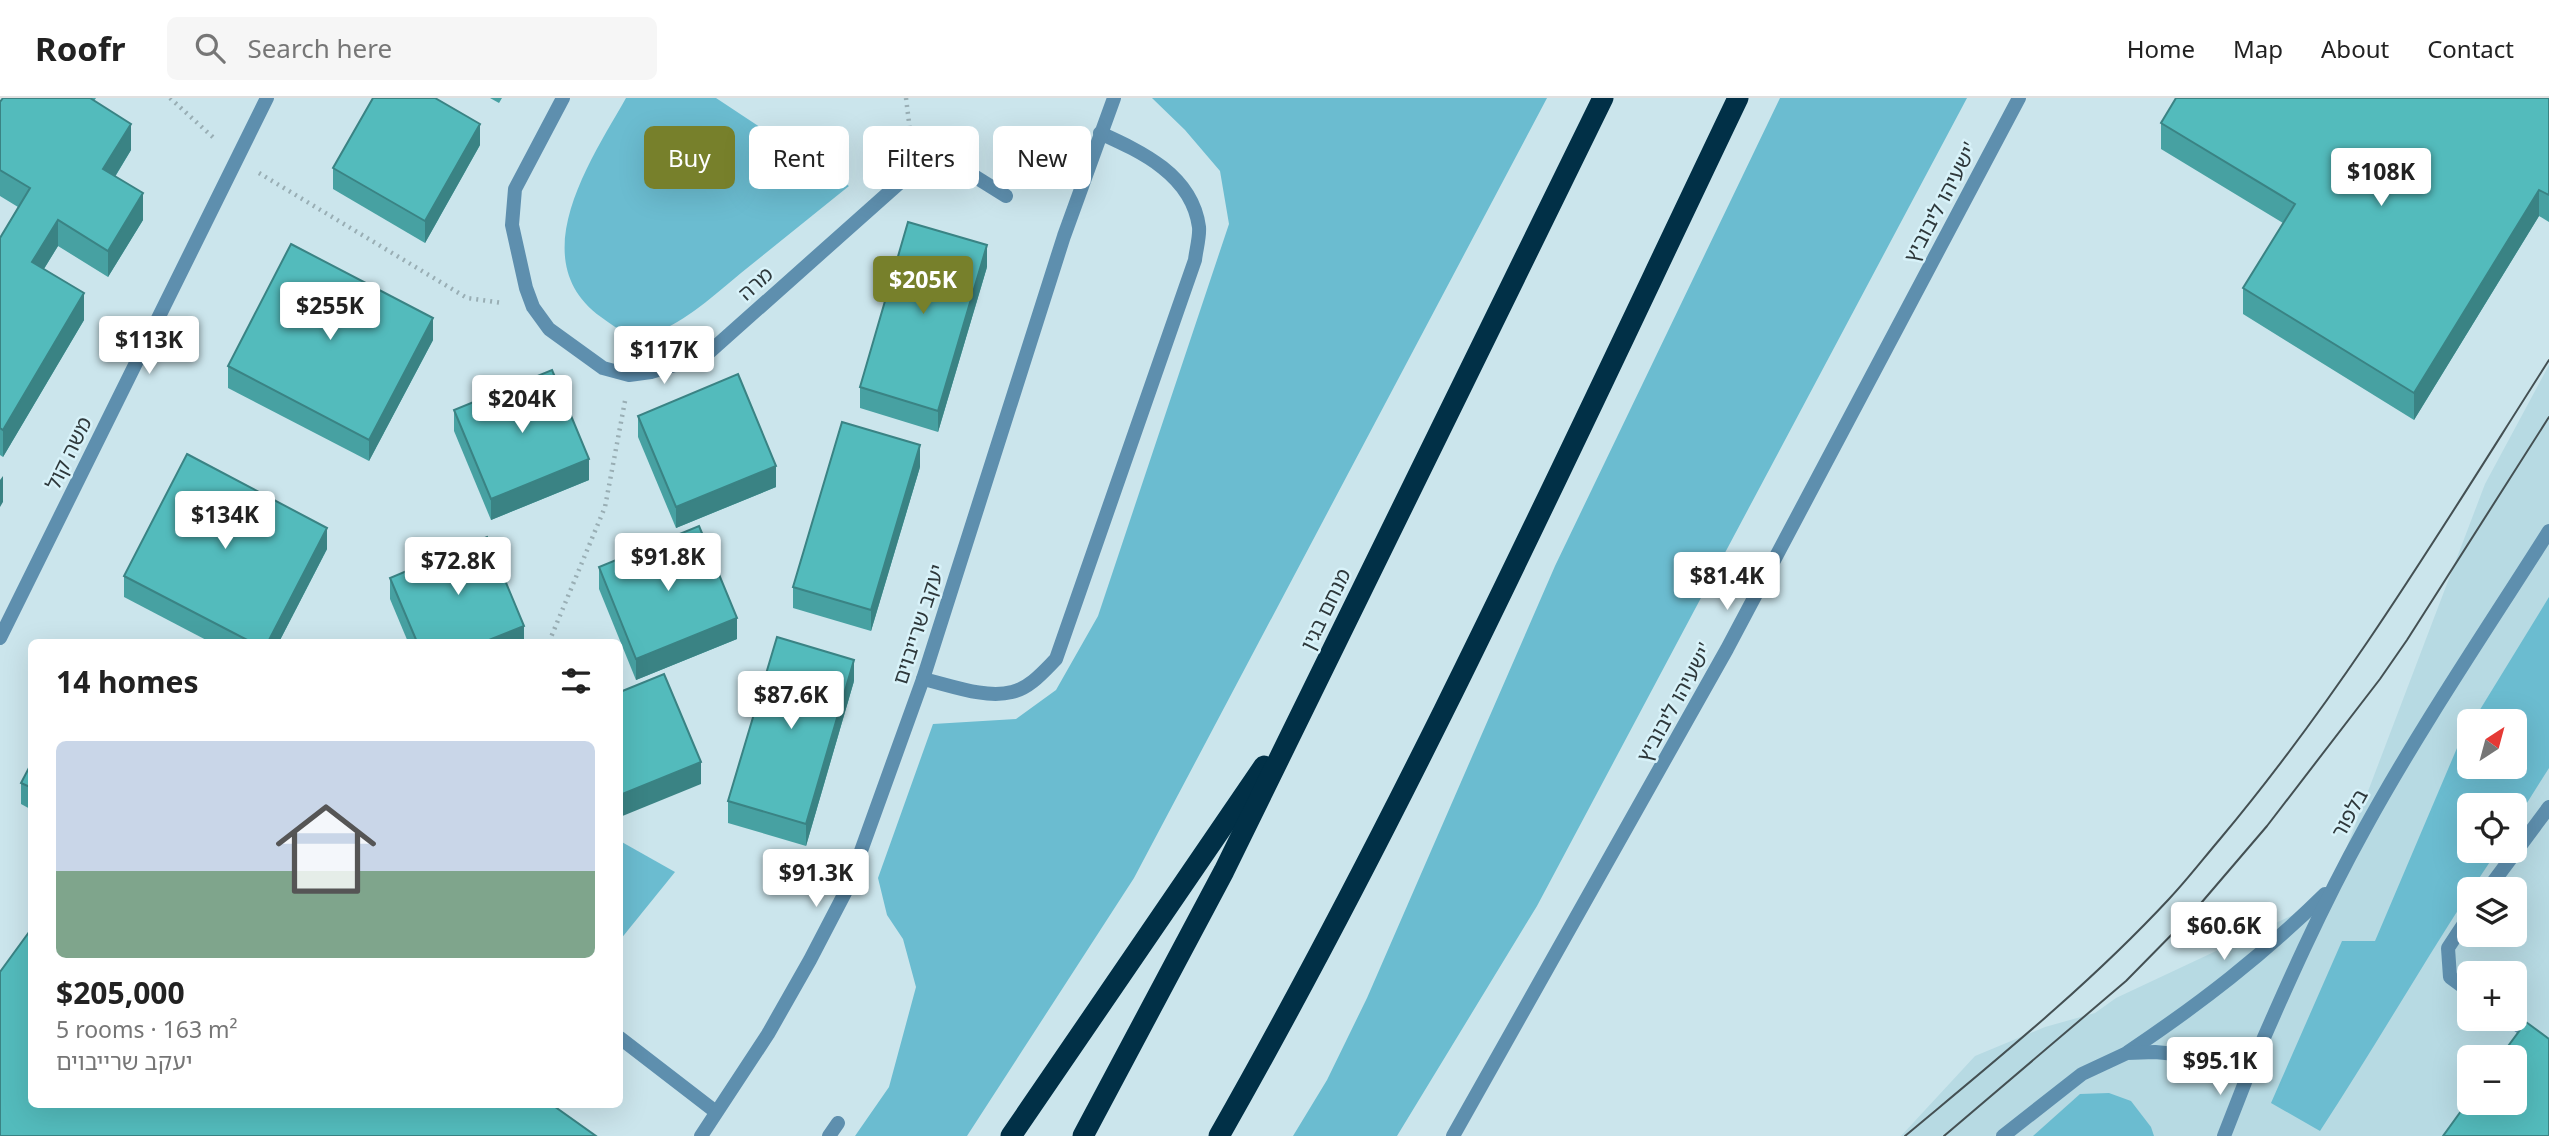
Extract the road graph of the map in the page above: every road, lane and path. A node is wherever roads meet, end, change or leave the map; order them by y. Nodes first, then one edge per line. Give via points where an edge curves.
1 (170, 98) edge
2 (267, 98) edge
3 (563, 98) edge
4 (906, 98) edge
5 (1114, 98) edge
6 (1603, 98) edge
7 (1738, 98) edge
8 (2019, 98) edge
9 (909, 126) edge
10 (1100, 133) junction
11 (236, 159) junction
12 (979, 179) edge
13 (893, 189) edge
14 (1006, 196) dead end
15 (533, 307) junction
16 (629, 375) junction
17 (2549, 531) edge
18 (0, 636) edge
19 (549, 639) edge
20 (923, 678) junction
21 (1308, 700) junction
22 (2549, 807) edge
23 (2497, 877) edge
24 (2334, 886) junction
25 (2457, 934) edge
26 (2457, 982) edge
27 (2526, 1031) edge
28 (623, 1040) edge
29 (2549, 1047) edge
30 (2127, 1053) junction
31 (2249, 1072) junction
32 (716, 1112) junction
33 (838, 1123) dead end
34 (701, 1136) edge
35 (829, 1136) edge
36 (1012, 1136) edge
37 (1083, 1136) edge
38 (1219, 1136) edge
39 (1453, 1136) edge
40 (2003, 1136) edge
41 (2224, 1136) edge

1 - 11 path
2 - 11 street, משה קול
3 - 15 street via 516,189 512,225
4 - 9 path
5 - 10 street, יעקב שרייבוים
6 - 21 highway, מנחם בגין
7 - 38 highway via 1363,872
8 - 39 street, ישעיהו ליבוביץ' via 1727,649
10 - 20 street, יעקב שרייבוים
10 - 20 street via 1141,151 1171,174 1190,198 1199,228 1195,260 1056,659 1039,677 1013,692 985,693
11 - 15 path via 467,299
11 - 18 street, משה קול
12 - 14 street, מרה
13 - 16 street, מרה via 705,356
15 - 16 street via 549,329 603,368
16 - 19 path via 604,507
17 - 24 street, בלפור via 2396,773
20 - 32 street, יעקב שרייבוים via 848,887 768,1034
21 - 36 highway
21 - 37 highway, מנחם בגין via 1224,871
22 - 23 street
24 - 30 street via 2246,967
24 - 31 street, בלפור
25 - 26 street via 2448,948 2451,977
27 - 29 street
28 - 32 street
30 - 31 street via 2186,1055
30 - 40 street via 2082,1074
31 - 41 street, בלפור
32 - 34 street, יעקב שרייבוים
33 - 35 street

